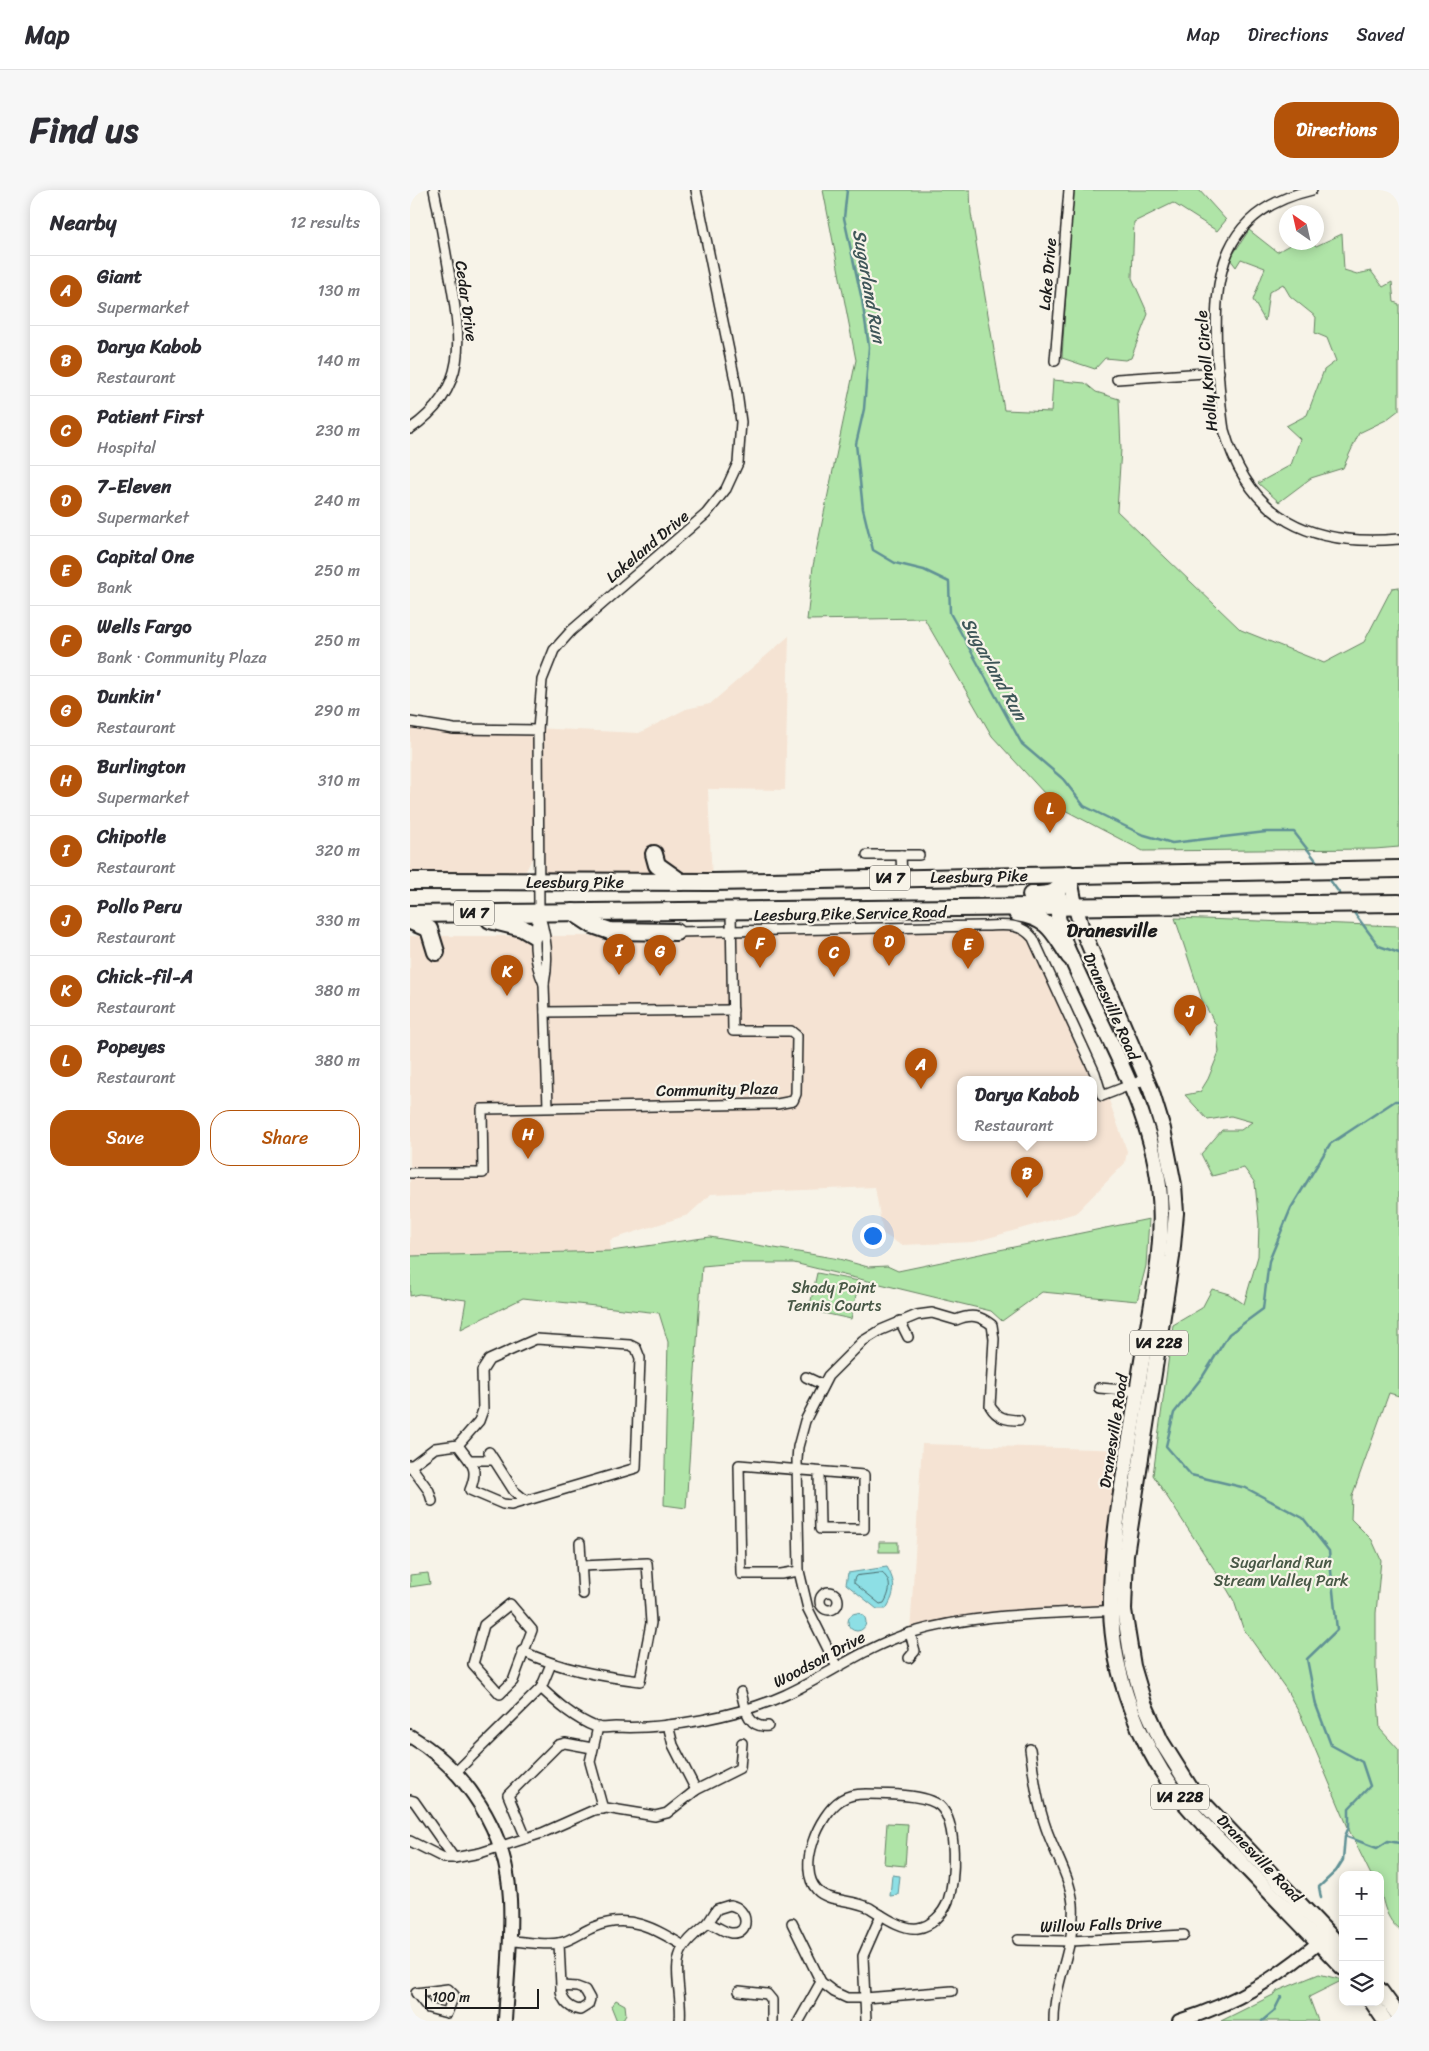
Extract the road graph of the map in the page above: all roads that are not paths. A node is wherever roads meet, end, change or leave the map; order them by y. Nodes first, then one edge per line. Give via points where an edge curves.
1 (434, 190) edge
2 (696, 190) edge
3 (1069, 190) edge
4 (1312, 190) edge
5 (1055, 361) dead end
6 (1218, 372) junction
7 (1117, 379) dead end
8 (410, 429) edge
9 (1399, 539) edge
10 (410, 722) edge
11 (538, 730) junction
12 (654, 854) dead end
13 (867, 855) dead end
14 (901, 855) junction
15 (918, 855) dead end
16 (1395, 869) edge
17 (1069, 874) junction
18 (902, 878) junction
19 (411, 880) edge
20 (681, 882) junction
21 (538, 883) junction
22 (1399, 903) edge
23 (1365, 904) junction
24 (1058, 905) junction
25 (1075, 905) junction
26 (945, 907) junction
27 (968, 907) junction
28 (1399, 908) edge
29 (814, 910) junction
30 (539, 912) junction
31 (573, 912) junction
32 (731, 912) junction
33 (410, 914) edge
34 (459, 914) junction
35 (410, 921) edge
36 (946, 926) junction
37 (731, 930) junction
38 (676, 932) joint
39 (534, 935) junction
40 (436, 952) dead end
41 (1070, 957) junction
42 (544, 984) junction
43 (732, 1010) junction
44 (546, 1012) junction
45 (1096, 1076) edge
46 (1146, 1079) junction
47 (1097, 1080) edge
48 (1130, 1087) junction
49 (548, 1107) junction
50 (410, 1173) edge
51 (900, 1321) junction
52 (908, 1338) dead end
53 (806, 1377) dead end
54 (823, 1385) junction
55 (1099, 1388) dead end
56 (1137, 1391) junction
57 (1020, 1420) dead end
58 (458, 1445) junction
59 (489, 1452) dead end
60 (471, 1460) junction
61 (494, 1460) junction
62 (410, 1466) edge
63 (797, 1470) junction
64 (819, 1473) junction
65 (525, 1500) junction
66 (432, 1501) dead end
67 (580, 1543) dead end
68 (582, 1566) junction
69 (799, 1571) junction
70 (583, 1594) dead end
71 (820, 1603) dead end
72 (808, 1609) junction
73 (1117, 1610) junction
74 (910, 1633) junction
75 (522, 1651) junction
76 (909, 1658) dead end
77 (551, 1664) junction
78 (837, 1667) junction
79 (541, 1688) junction
80 (742, 1692) dead end
81 (746, 1710) junction
82 (668, 1724) junction
83 (768, 1726) dead end
84 (598, 1728) junction
85 (410, 1736) edge
86 (742, 1744) dead end
87 (592, 1748) junction
88 (1030, 1749) dead end
89 (456, 1772) junction
90 (696, 1790) junction
91 (410, 1800) edge
92 (603, 1809) junction
93 (526, 1838) junction
94 (410, 1842) edge
95 (500, 1846) junction
96 (454, 1858) junction
97 (881, 1915) junction
98 (708, 1923) dead end
99 (792, 1924) dead end
100 (1184, 1935) dead end
101 (1324, 1939) junction
102 (1018, 1940) dead end
103 (509, 1941) junction
104 (1071, 1941) junction
105 (559, 1943) junction
106 (684, 1946) junction
107 (1339, 1947) edge
108 (1339, 1962) edge
109 (821, 1982) junction
110 (561, 1986) dead end
111 (739, 1991) dead end
112 (952, 1991) dead end
113 (1384, 1995) edge
114 (865, 1998) junction
115 (1375, 2006) edge
116 (1399, 2016) edge
117 (505, 2021) edge
118 (680, 2021) edge
119 (772, 2021) edge
120 (799, 2021) edge
121 (866, 2021) edge
122 (1054, 2021) edge
123 (1179, 2021) edge
124 (1385, 2021) edge

1 - 8 street, Cedar Drive via 456,309 459,353 455,372 445,393 432,411
2 - 11 street, Lakeland Drive via 736,385 741,422 739,460 726,490 706,514 578,624 554,650 544,673
3 - 5 street, Lake Drive
4 - 6 street, Holly Knoll Circle via 1265,209 1244,227 1228,250 1216,296
6 - 7 street
6 - 9 street, Holly Knoll Circle via 1229,447 1246,481 1270,509 1294,525 1326,537 1358,542
10 - 11 street via 454,730
11 - 21 street, Lakeland Drive
12 - 20 highway via 657,865
13 - 14 street
14 - 15 street
14 - 18 street
16 - 17 highway, Leesburg Pike / VA 7
17 - 18 highway, Leesburg Pike / VA 7
17 - 24 main road, Dranesville Road / VA 228
17 - 25 main road, Dranesville Road / VA 228
17 - 29 highway via 1052,895 870,901
18 - 20 highway, Leesburg Pike / VA 7
19 - 21 highway, Leesburg Pike / VA 7
20 - 21 highway, Leesburg Pike / VA 7
21 - 30 street, Lakeland Drive
22 - 23 highway, Leesburg Pike / VA 7
23 - 25 highway, Leesburg Pike / VA 7
23 - 28 highway
24 - 25 highway, Leesburg Pike / VA 7
24 - 27 highway, Leesburg Pike / VA 7
24 - 41 main road, Dranesville Road / VA 228 via 1060,926
25 - 46 main road, Dranesville Road / VA 228
26 - 27 highway, Leesburg Pike / VA 7
26 - 29 highway, Leesburg Pike / VA 7
26 - 36 street
27 - 41 highway via 1040,918 1050,926
29 - 32 highway, Leesburg Pike / VA 7
30 - 31 highway, Leesburg Pike / VA 7
30 - 34 highway, Leesburg Pike / VA 7
30 - 39 street
30 - 42 street via 546,934
31 - 32 highway, Leesburg Pike / VA 7
31 - 38 highway via 610,931
32 - 37 street, Community Plaza
33 - 34 highway, Leesburg Pike / VA 7
34 - 39 highway via 507,923
35 - 40 highway via 429,929
36 - 37 street, Leesburg Pike Service Road
36 - 45 street, Leesburg Pike Service Road via 1025,928 1033,938
37 - 38 street, Leesburg Pike Service Road
37 - 43 street, Community Plaza
39 - 42 street via 536,968
41 - 48 main road, Dranesville Road / VA 228
42 - 44 street
43 - 44 street
43 - 49 street, Community Plaza via 733,1031 791,1031 796,1036 796,1094 792,1101 777,1104
44 - 49 street
46 - 48 street
46 - 73 main road, Dranesville Road / VA 228 via 1170,1156 1176,1213 1165,1310
47 - 48 street, Leesburg Pike Service Road via 1102,1096
48 - 56 main road, Dranesville Road / VA 228 via 1148,1133 1160,1207 1158,1269
49 - 50 street, Community Plaza via 482,1108 483,1173
51 - 52 street
51 - 54 street via 863,1341
51 - 57 street via 932,1313 956,1320 968,1315 982,1317 992,1325 990,1406 1001,1418
53 - 54 street
54 - 63 street via 801,1434
55 - 56 street
56 - 73 main road, Dranesville Road / VA 228 via 1115,1537
58 - 60 street
58 - 62 street via 435,1448
58 - 65 street via 482,1416 482,1371 489,1360 536,1339 636,1348 640,1358 636,1468
59 - 61 street
60 - 61 street
60 - 65 street via 475,1470 470,1490 507,1505
61 - 65 street via 514,1491
62 - 66 street via 429,1491
63 - 64 street
63 - 69 street
63 - 69 street via 739,1465 741,1574
64 - 64 street via 864,1475 864,1529 820,1529
67 - 68 street
68 - 70 street
68 - 77 street via 647,1563 650,1623 640,1681 594,1675
69 - 72 street
71 - 72 street
72 - 78 street
73 - 74 street, Woodson Drive via 1018,1615 960,1622
73 - 101 main road, Dranesville Road / VA 228 via 1138,1683 1152,1721 1172,1760 1203,1804
74 - 76 street via 915,1651
74 - 78 street, Woodson Drive
75 - 75 street via 513,1681 500,1694 473,1664 484,1625 510,1604 532,1630
75 - 77 street
77 - 79 street
78 - 81 street, Woodson Drive via 784,1696
79 - 84 street, Woodson Drive via 574,1716
79 - 89 street
80 - 81 street
81 - 82 street, Woodson Drive
81 - 83 street via 756,1726
82 - 84 street, Woodson Drive
82 - 90 street via 673,1745
84 - 87 street
85 - 89 street
86 - 90 street via 740,1768
87 - 92 street via 590,1762
87 - 93 street via 564,1743 558,1745 508,1794
88 - 104 street via 1040,1811 1070,1889
89 - 95 street via 478,1801
90 - 92 street via 667,1813 655,1816
91 - 96 street
92 - 93 street
93 - 95 street
94 - 96 street via 444,1858
95 - 96 street
95 - 103 street via 510,1892
97 - 97 street via 856,1901 824,1896 814,1887 810,1851 818,1829 832,1807 848,1796 875,1794 935,1803 949,1820 954,1838 948,1901 940,1915 918,1928 908,1928
97 - 114 street via 863,1956
98 - 106 street
99 - 109 street
100 - 104 street, Willow Falls Drive
101 - 107 main road, Dranesville Road / VA 228
101 - 108 main road, Dranesville Road / VA 228
101 - 123 street via 1254,1990
102 - 104 street, Willow Falls Drive
103 - 105 street
103 - 117 street
104 - 122 street via 1058,1986
105 - 106 street via 609,1922 628,1920 650,1926
105 - 110 street
106 - 118 street via 677,1966
109 - 114 street via 847,1998
109 - 120 street
111 - 119 street via 767,1994 772,2000
112 - 114 street
113 - 116 main road
114 - 121 street
115 - 124 main road

